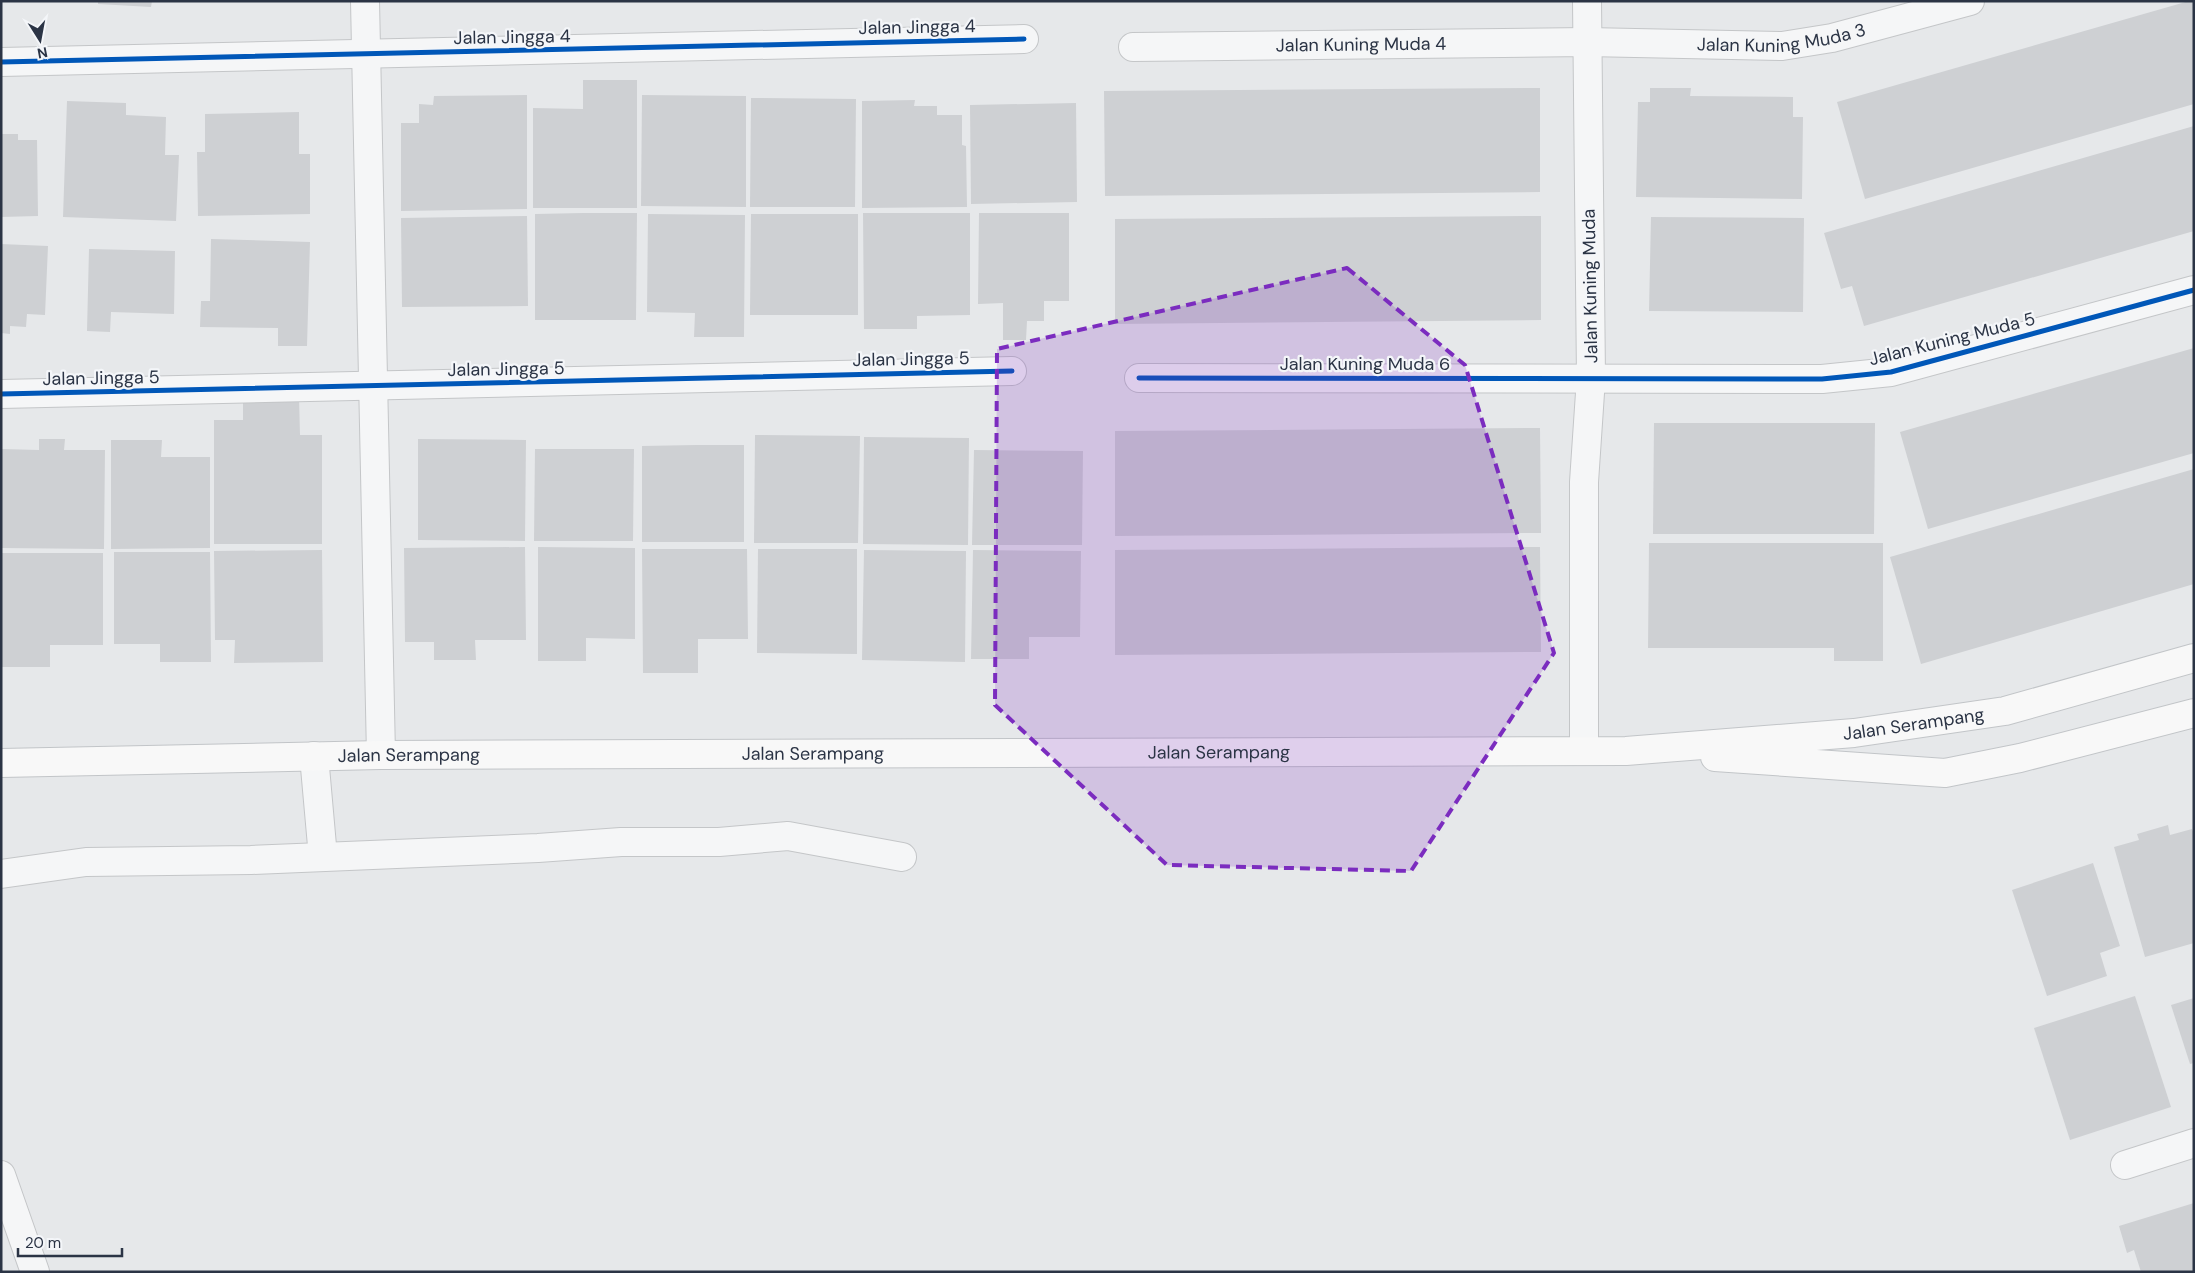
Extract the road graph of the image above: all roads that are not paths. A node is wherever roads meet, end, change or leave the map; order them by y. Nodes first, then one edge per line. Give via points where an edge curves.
1 (365, 1) edge
2 (1587, 1) edge
3 (1970, 1) edge
4 (1024, 39) dead end
5 (1587, 42) junction
6 (1133, 47) dead end
7 (366, 54) junction
8 (1, 62) edge
9 (2194, 290) edge
10 (1012, 371) dead end
11 (1139, 378) dead end
12 (1591, 378) junction
13 (373, 385) junction
14 (1, 394) edge
15 (2194, 658) edge
16 (2194, 713) edge
17 (1584, 751) junction
18 (1626, 751) junction
19 (381, 755) junction
20 (314, 756) junction
21 (1, 763) edge
22 (323, 857) junction
23 (902, 857) dead end
24 (1, 874) edge
25 (2194, 1142) edge
26 (2125, 1165) dead end
27 (1, 1176) edge
28 (35, 1272) edge

1 - 7 street
2 - 5 street, Jalan Kuning Muda
3 - 5 street, Jalan Kuning Muda 3 via 1832,38 1782,46
4 - 7 street, Jalan Jingga 4
5 - 6 street, Jalan Kuning Muda 4
5 - 12 street, Jalan Kuning Muda
7 - 8 street, Jalan Jingga 4
7 - 13 street
9 - 12 street, Jalan Kuning Muda 5 via 1891,372 1822,380
10 - 13 street, Jalan Jingga 5
11 - 12 street, Jalan Kuning Muda 6
12 - 17 street, Jalan Kuning Muda via 1584,482
13 - 14 street, Jalan Jingga 5
13 - 19 street
15 - 18 main road, Jalan Serampang via 2006,711 1854,733
16 - 18 main road, Jalan Serampang via 2020,758 1945,773
17 - 18 main road, Jalan Serampang
17 - 19 main road, Jalan Serampang
19 - 20 main road, Jalan Serampang
20 - 21 main road, Jalan Serampang
20 - 22 street
22 - 23 street via 621,842 719,842 788,836
22 - 24 street via 86,862
25 - 26 street
27 - 28 street

